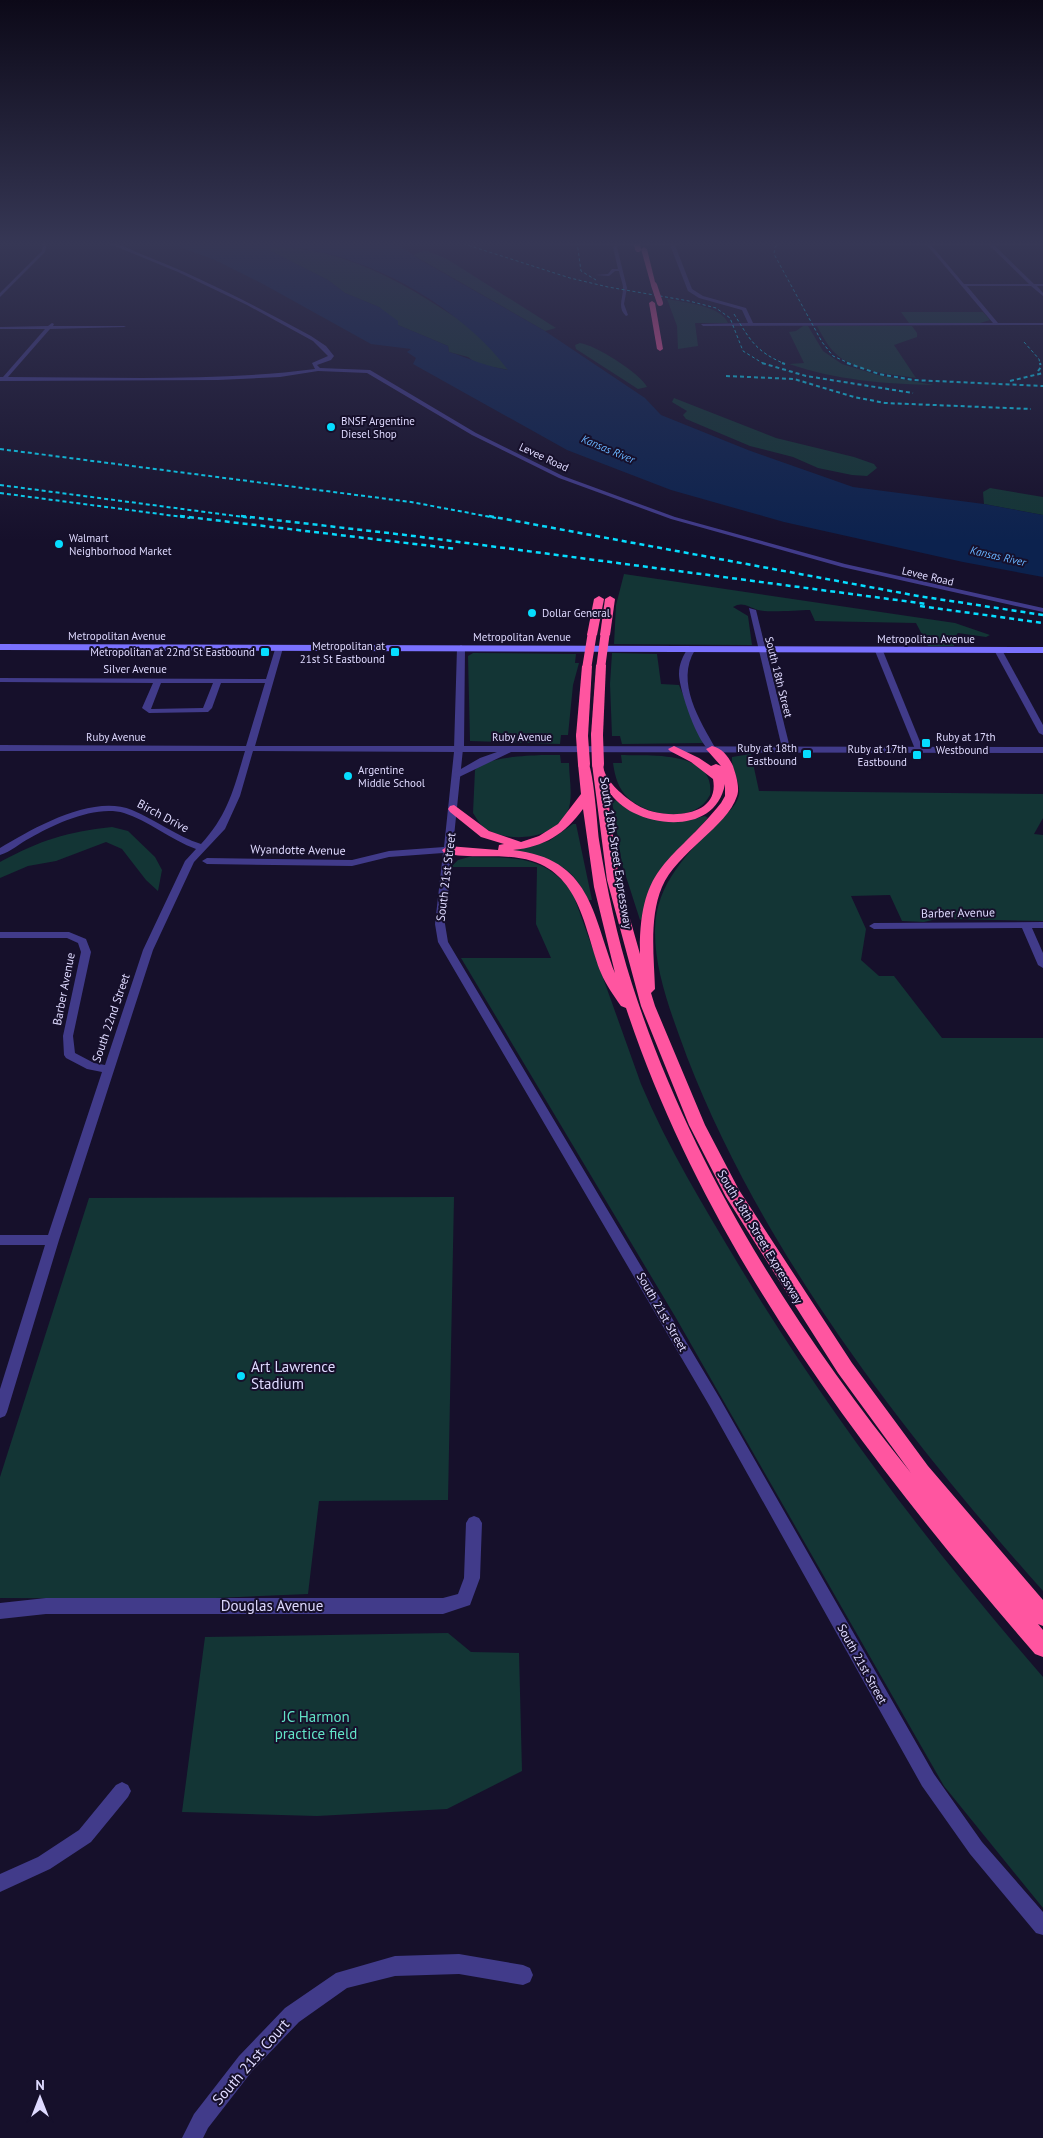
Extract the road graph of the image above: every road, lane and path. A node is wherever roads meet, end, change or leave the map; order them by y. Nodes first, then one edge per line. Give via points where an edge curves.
1 (36, 342) edge
2 (315, 342) edge
3 (659, 342) edge
4 (660, 349) dead end
5 (360, 363) dead end
6 (320, 370) junction
7 (2, 379) edge
8 (599, 598) dead end
9 (610, 599) dead end
10 (752, 610) dead end
11 (1043, 610) edge
12 (0, 647) edge
13 (279, 648) junction
14 (462, 648) junction
15 (691, 650) junction
16 (760, 650) junction
17 (998, 650) junction
18 (1043, 650) edge
19 (879, 651) junction
20 (0, 680) edge
21 (158, 680) junction
22 (218, 680) junction
23 (270, 681) junction
24 (1043, 732) edge
25 (0, 748) edge
26 (250, 748) junction
27 (521, 748) junction
28 (786, 748) junction
29 (459, 749) junction
30 (674, 749) junction
31 (712, 749) junction
32 (919, 749) junction
33 (1043, 750) edge
34 (599, 769) junction
35 (457, 775) junction
36 (721, 780) junction
37 (587, 794) junction
38 (454, 809) junction
39 (522, 845) junction
40 (203, 848) junction
41 (448, 850) junction
42 (0, 852) edge
43 (207, 861) dead end
44 (1026, 925) junction
45 (1043, 925) edge
46 (874, 926) dead end
47 (0, 935) edge
48 (1043, 965) edge
49 (648, 1006) junction
50 (639, 1025) junction
51 (108, 1069) junction
52 (0, 1240) edge
53 (53, 1240) junction
54 (0, 1412) edge
55 (474, 1523) dead end
56 (0, 1611) edge
57 (1043, 1616) edge
58 (1043, 1646) edge
59 (122, 1791) dead end
60 (0, 1883) edge
61 (1043, 1926) edge
62 (522, 1974) dead end
63 (192, 2138) edge

1 - 7 street
2 - 6 street via 331,356 314,364
3 - 4 highway
5 - 6 street
6 - 7 street via 223,378
6 - 11 street, Levee Road via 368,372 474,434 543,468 673,518 844,566
8 - 37 highway, South 18th Street Expressway, bridge via 584,686 582,736
9 - 34 highway, South 18th Street Expressway, bridge via 601,665 597,735
10 - 16 street, South 18th Street
12 - 13 main road, Metropolitan Avenue
13 - 14 main road, Metropolitan Avenue
13 - 23 street, South 22nd Street
14 - 15 main road, Metropolitan Avenue
14 - 29 street, South 21st Street
15 - 16 main road, Metropolitan Avenue
15 - 31 street via 682,661 682,676 700,729
16 - 19 main road, Metropolitan Avenue
16 - 28 street, South 18th Street
17 - 18 main road, Metropolitan Avenue
17 - 19 main road, Metropolitan Avenue
17 - 24 street
19 - 32 street
20 - 21 street, Silver Avenue
21 - 22 street, Silver Avenue
21 - 22 street via 146,708 149,711 205,710
22 - 23 street, Silver Avenue
23 - 26 street, South 22nd Street
25 - 26 street, Ruby Avenue
26 - 29 street, Ruby Avenue
26 - 40 street, South 22nd Street via 236,796 220,829
27 - 29 street, Ruby Avenue
27 - 30 street, Ruby Avenue
27 - 35 street via 483,760
28 - 31 street, Ruby Avenue
28 - 32 street, Ruby Avenue
29 - 35 street, South 21st Street
30 - 31 street, Ruby Avenue
30 - 36 highway
31 - 36 highway via 712,758
31 - 49 highway via 724,759 732,787 730,797 661,876 652,898 647,924
32 - 33 street, Ruby Avenue
34 - 36 highway via 629,806 664,818 680,818 708,810 721,790
34 - 49 highway, South 18th Street Expressway via 613,880
35 - 38 street, South 21st Street
37 - 39 highway via 573,818 553,835
37 - 50 highway, South 18th Street Expressway via 603,898 617,958
38 - 39 highway via 485,834
38 - 41 street, South 21st Street
39 - 41 highway
40 - 42 street, Birch Drive via 178,840 129,812 88,810 59,818
40 - 51 street, South 22nd Street via 190,861 152,941
41 - 43 street, Wyandotte Avenue via 389,854 352,863
41 - 50 highway via 467,854 522,855 550,863 564,872 580,895 608,974
41 - 61 street, South 21st Street via 440,924 444,942 714,1401 928,1780 976,1848
44 - 45 street, Barber Avenue
44 - 46 street, Barber Avenue
44 - 48 street
47 - 51 street, Barber Avenue via 69,935 82,941 86,952 68,1036 70,1055 91,1066
49 - 57 highway, South 18th Street Expressway via 697,1126 732,1193 783,1276 921,1472
50 - 58 highway, South 18th Street Expressway via 691,1152 728,1223 789,1319 886,1459 972,1566
51 - 53 street, South 22nd Street
52 - 53 street
53 - 54 street, South 22nd Street
55 - 56 street, Douglas Avenue via 472,1578 464,1600 442,1606 46,1606
59 - 60 street via 85,1836 44,1863
62 - 63 street, South 21st Court via 459,1964 395,1966 343,1980 292,2015 246,2063 201,2121

